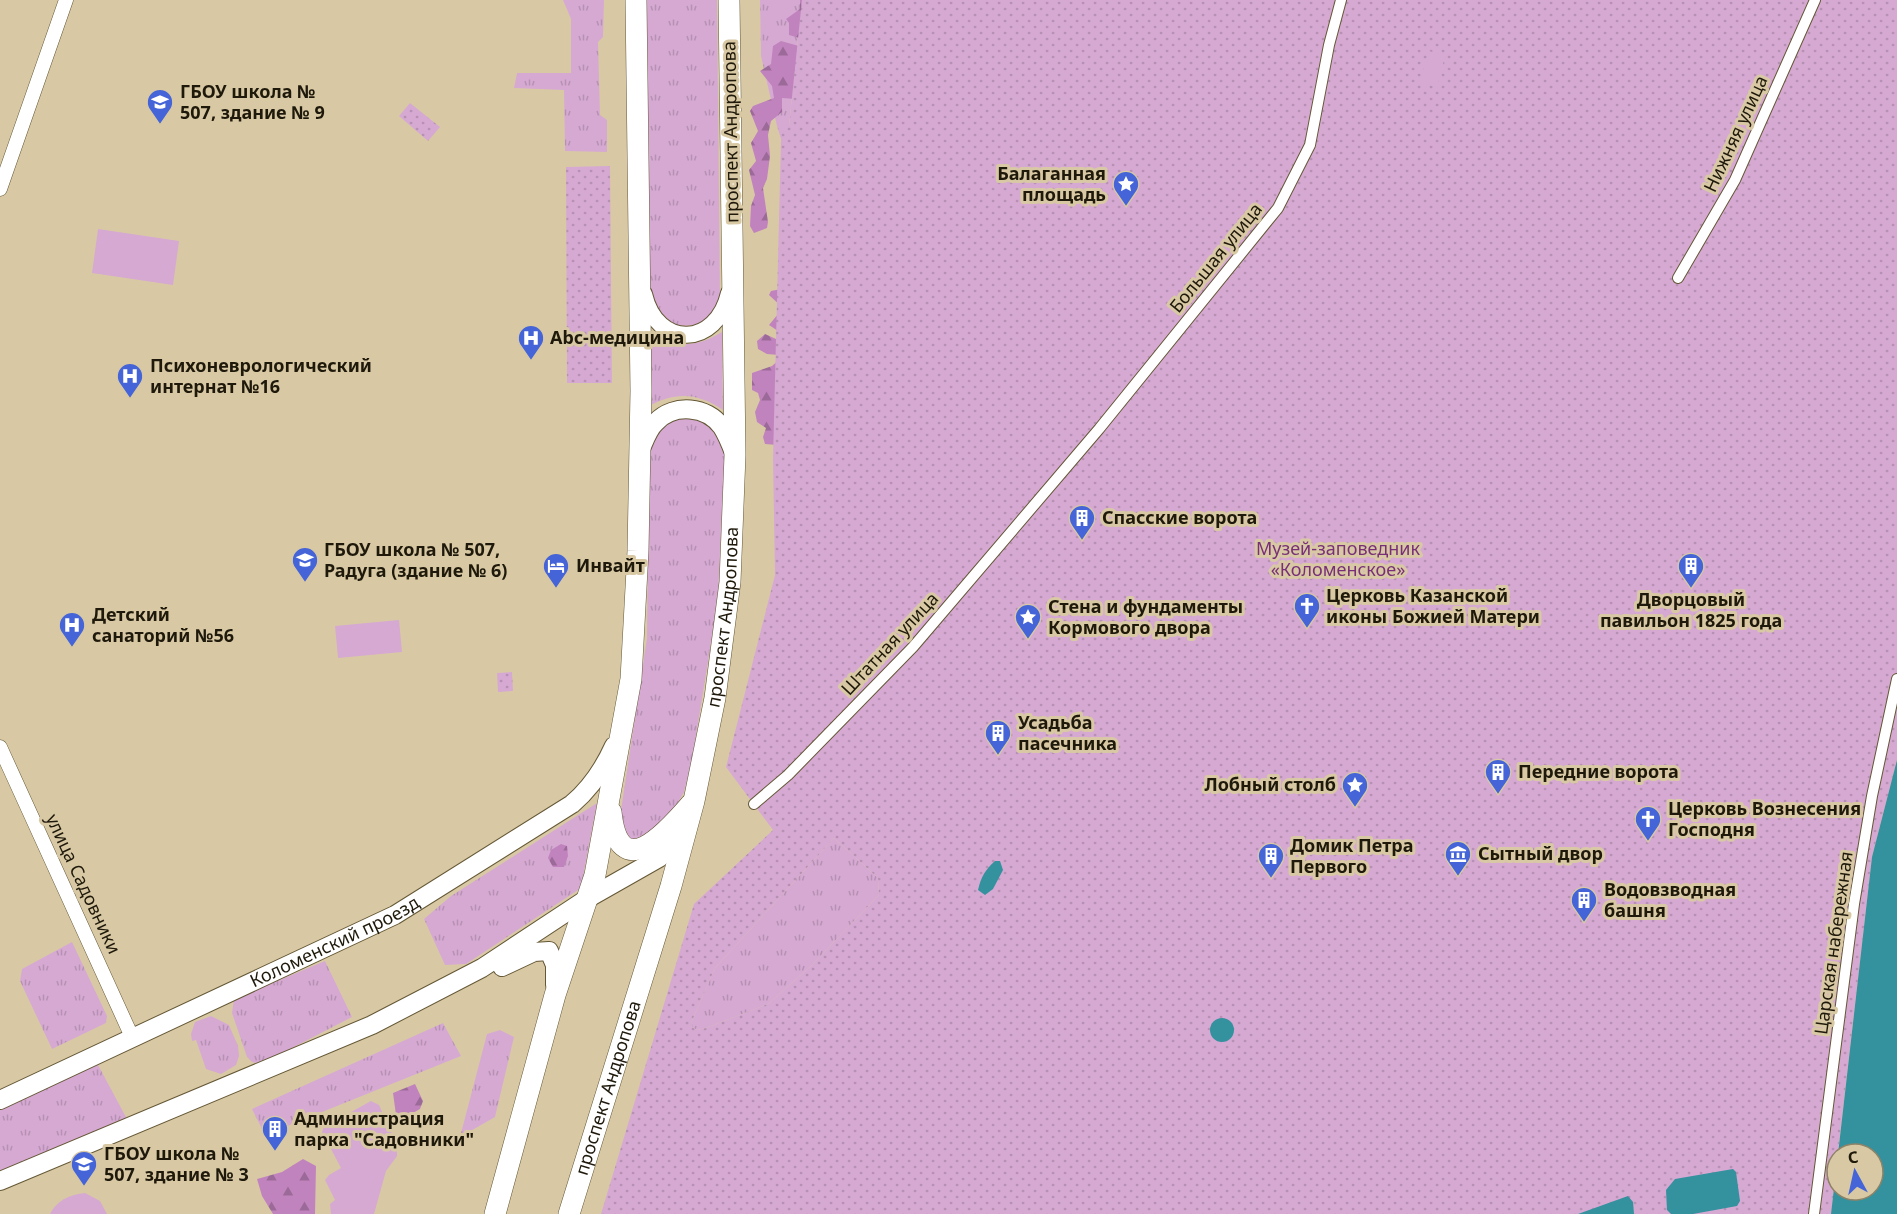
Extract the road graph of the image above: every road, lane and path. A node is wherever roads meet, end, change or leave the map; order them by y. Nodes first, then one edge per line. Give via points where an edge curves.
1 (636, 0) edge
2 (729, 0) edge
3 (1341, 0) edge
4 (1815, 0) edge
5 (66, 1) edge
6 (0, 189) edge
7 (733, 272) junction
8 (1678, 278) dead end
9 (641, 282) junction
10 (639, 454) junction
11 (735, 455) junction
12 (1040, 497) joint
13 (1897, 679) edge
14 (624, 724) junction
15 (0, 747) edge
16 (694, 801) junction
17 (610, 803) junction
18 (754, 804) dead end
19 (685, 833) junction
20 (585, 900) junction
21 (462, 980) junction
22 (555, 995) junction
23 (132, 1037) junction
24 (0, 1100) edge
25 (0, 1181) edge
26 (495, 1214) edge
27 (569, 1214) edge
28 (1814, 1214) edge

1 - 9 main road
2 - 7 main road, проспект Андропова
3 - 12 street, Большая улица via 1310,145 1278,208
4 - 8 street, Нижняя улица via 1735,180
5 - 6 street
7 - 9 street via 723,313 708,328 694,334 673,333 656,322 648,311
7 - 11 main road, проспект Андропова
9 - 10 main road
10 - 11 main road via 655,423 670,412 685,409 700,411 718,422
10 - 14 main road via 632,679
11 - 16 main road, проспект Андропова via 729,595 715,698
12 - 18 street, Штатная улица via 913,647 788,775
13 - 28 street, Царская набережная via 1854,904
14 - 17 main road
14 - 23 main road, Коломенский проезд via 604,766 572,804 395,915
15 - 23 street, улица Садовники
16 - 17 main road via 662,835 642,849 632,850 622,847 615,837
16 - 19 main road, проспект Андропова
17 - 20 main road via 595,875
19 - 20 main road via 659,858
19 - 27 main road, проспект Андропова
20 - 21 main road
20 - 22 main road
21 - 22 main road via 474,981 534,952 549,951 555,965
21 - 25 main road via 372,1025
22 - 26 main road
23 - 24 main road, Коломенский проезд

